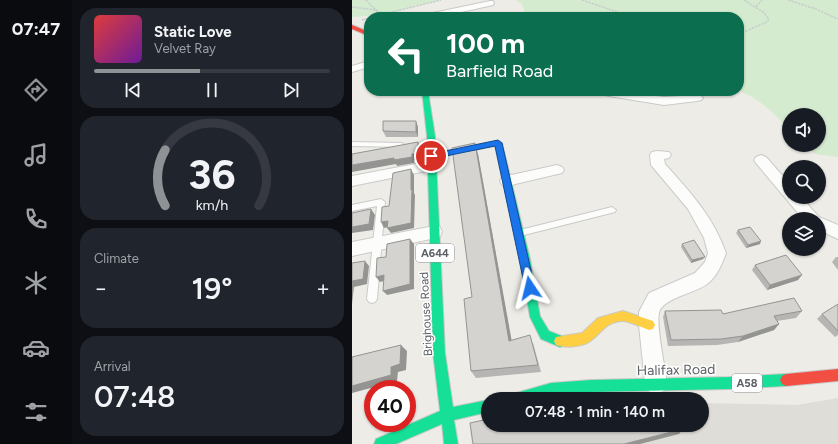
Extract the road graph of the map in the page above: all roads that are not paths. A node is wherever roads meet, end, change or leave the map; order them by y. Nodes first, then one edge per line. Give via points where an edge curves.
1 (490, 3) dead end
2 (450, 12) edge
3 (352, 27) edge
4 (364, 31) edge
5 (364, 65) edge
6 (352, 69) edge
7 (425, 96) edge
8 (633, 96) edge
9 (697, 98) dead end
10 (352, 144) edge
11 (365, 152) edge
12 (664, 154) dead end
13 (761, 160) dead end
14 (431, 161) junction
15 (557, 170) dead end
16 (352, 181) edge
17 (507, 181) junction
18 (782, 185) edge
19 (798, 204) edge
20 (352, 208) edge
21 (612, 210) dead end
22 (806, 212) edge
23 (826, 227) edge
24 (434, 232) junction
25 (838, 233) edge
26 (519, 234) junction
27 (377, 244) junction
28 (352, 249) edge
29 (372, 299) dead end
30 (649, 325) junction
31 (838, 375) edge
32 (656, 384) junction
33 (545, 392) edge
34 (481, 408) edge
35 (447, 416) junction
36 (381, 444) edge
37 (451, 444) edge

1 - 2 street
3 - 4 main road
5 - 6 street
7 - 14 main road, Brighouse Road / A644 via 427,141
8 - 9 street via 664,101
10 - 11 lane via 406,145
12 - 30 street via 657,155 658,165 693,205 712,236 717,253 712,266 701,279 656,299 649,312
13 - 18 street
14 - 16 street
14 - 17 main road via 498,143
14 - 24 main road, Brighouse Road / A644
15 - 17 street
17 - 26 main road
19 - 22 street
20 - 27 lane via 381,202
21 - 26 lane
23 - 25 street
24 - 27 street
24 - 35 main road, Brighouse Road / A644 via 440,353
26 - 30 main road via 535,317 545,335 564,342 585,338 602,322 623,316
27 - 28 street
27 - 29 lane
30 - 32 street
31 - 32 main road, Halifax Road / A58 via 765,382
32 - 33 main road, Halifax Road / A58 via 562,388
34 - 35 main road
35 - 36 main road
35 - 37 main road, A644

